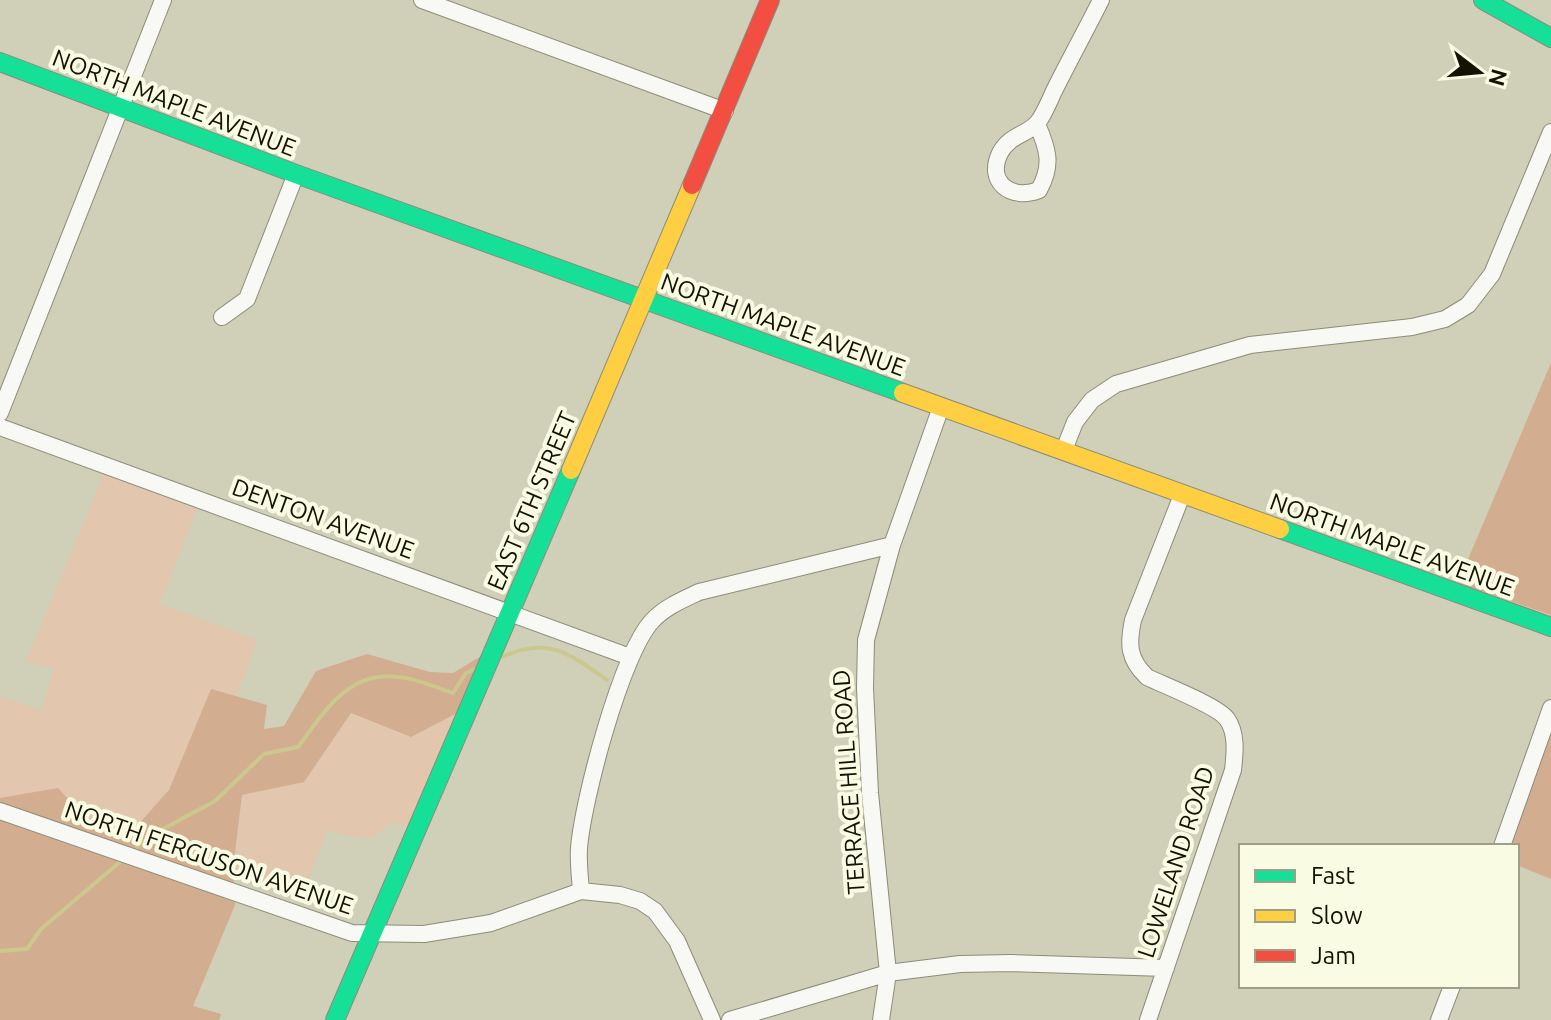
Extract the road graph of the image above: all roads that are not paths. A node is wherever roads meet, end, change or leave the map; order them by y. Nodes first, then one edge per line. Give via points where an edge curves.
1 (163, 0) edge
2 (422, 0) edge
3 (770, 0) edge
4 (1101, 0) edge
5 (1483, 0) edge
6 (1551, 38) edge
7 (0, 62) edge
8 (119, 109) junction
9 (725, 111) junction
10 (1037, 124) dead end
11 (1551, 132) edge
12 (296, 174) junction
13 (644, 300) junction
14 (222, 317) dead end
15 (941, 407) junction
16 (0, 413) edge
17 (0, 427) edge
18 (1064, 450) junction
19 (1182, 495) junction
20 (892, 545) junction
21 (510, 613) junction
22 (1551, 627) edge
23 (630, 657) junction
24 (1551, 708) edge
25 (0, 811) edge
26 (1503, 844) edge
27 (581, 891) junction
28 (370, 935) junction
29 (1166, 968) junction
30 (888, 973) junction
31 (1451, 988) edge
32 (335, 1020) edge
33 (712, 1020) edge
34 (730, 1020) edge
35 (881, 1020) edge
36 (1148, 1020) edge
37 (1439, 1020) edge

1 - 8 street
2 - 9 street
3 - 9 street, EAST 6TH STREET
4 - 10 street
5 - 6 street
7 - 8 street, NORTH MAPLE AVENUE
8 - 12 street, NORTH MAPLE AVENUE
8 - 16 street
9 - 13 street, EAST 6TH STREET
11 - 18 street via 1492,274 1468,305 1445,319 1412,327 1250,345 1116,384 1092,400 1075,422
12 - 13 street, NORTH MAPLE AVENUE
12 - 14 street via 247,299
13 - 15 street, NORTH MAPLE AVENUE
13 - 21 street, EAST 6TH STREET
15 - 18 street, NORTH MAPLE AVENUE
15 - 20 street, TERRACE HILL ROAD
17 - 21 street, DENTON AVENUE
18 - 19 street, NORTH MAPLE AVENUE
19 - 22 street, NORTH MAPLE AVENUE
19 - 29 street, LOWELAND ROAD via 1133,620 1130,654 1147,677 1226,717 1235,753
20 - 23 street via 699,592 653,620
20 - 30 street, TERRACE HILL ROAD via 866,640 865,676 870,793
21 - 23 street, DENTON AVENUE
21 - 28 street, EAST 6TH STREET
23 - 27 street via 596,763 579,848
24 - 26 street
25 - 28 street, NORTH FERGUSON AVENUE
27 - 28 street, NORTH FERGUSON AVENUE via 491,923 424,934
27 - 33 street, NORTH FERGUSON AVENUE via 620,895 655,911 677,941
28 - 32 street, EAST 6TH STREET
29 - 30 street via 960,964
29 - 36 street, LOWELAND ROAD
30 - 34 street
30 - 35 street, TERRACE HILL ROAD
31 - 37 street

